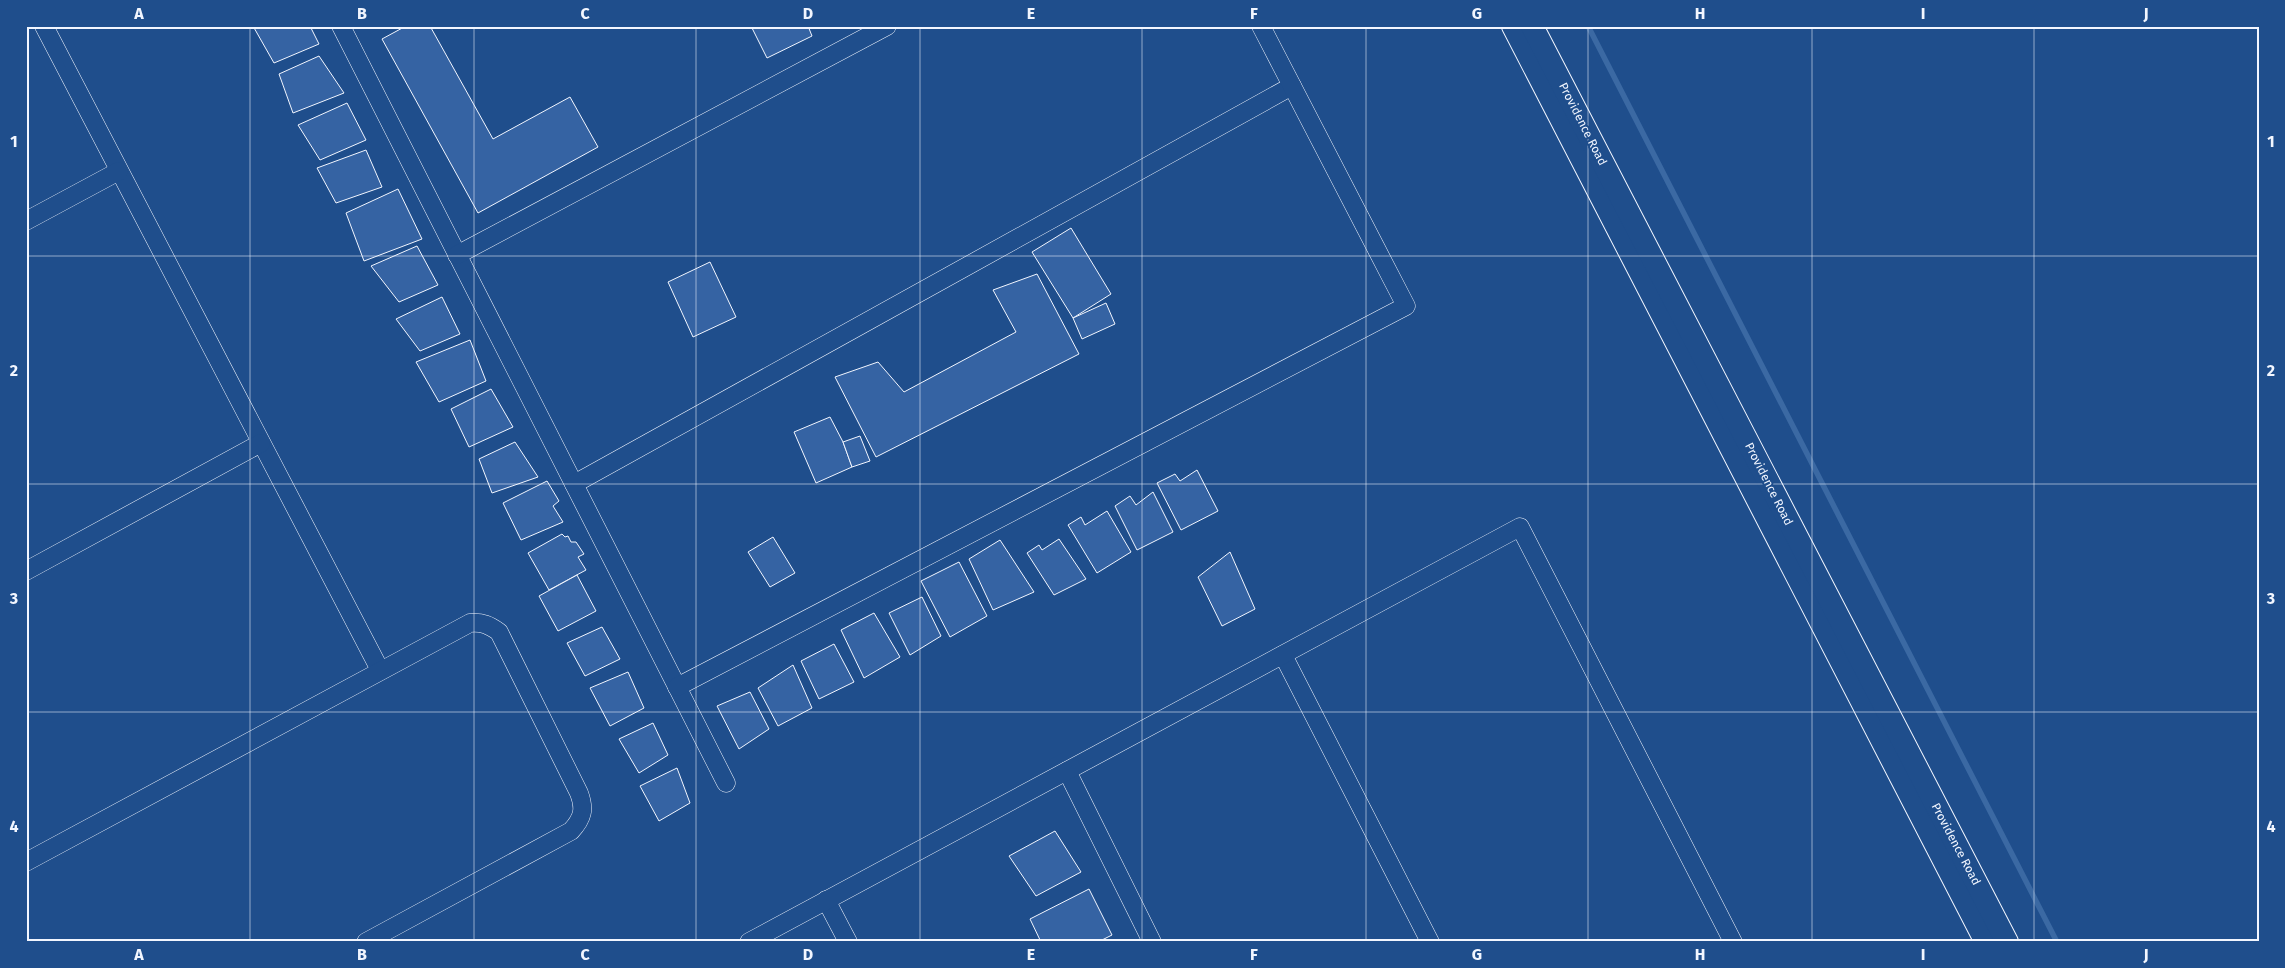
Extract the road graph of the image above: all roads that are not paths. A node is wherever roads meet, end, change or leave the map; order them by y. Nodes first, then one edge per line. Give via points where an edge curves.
1 (44, 26) edge
2 (887, 26) edge
3 (1261, 26) edge
4 (1513, 26) edge
5 (1532, 26) edge
6 (343, 27) edge
7 (1292, 86) junction
8 (119, 171) junction
9 (26, 221) edge
10 (458, 255) junction
11 (261, 443) junction
12 (574, 484) junction
13 (26, 571) edge
14 (1282, 655) junction
15 (380, 670) junction
16 (677, 687) junction
17 (1067, 771) junction
18 (726, 783) dead end
19 (26, 862) edge
20 (826, 900) junction
21 (366, 942) edge
22 (749, 942) edge
23 (848, 942) edge
24 (1152, 942) edge
25 (1430, 942) edge
26 (1733, 942) edge
27 (1986, 942) edge
28 (2007, 942) edge

1 - 8 street
2 - 10 street
3 - 7 street
4 - 27 street, Providence Road
5 - 28 street, Providence Road
6 - 10 street
7 - 12 street
7 - 16 street via 1406,306
8 - 9 street
8 - 11 street
10 - 12 street
11 - 13 street
11 - 15 street
12 - 16 street
14 - 17 street
14 - 25 street
14 - 26 street via 1520,527
15 - 19 street
15 - 21 street via 470,623 489,624 499,632 584,806 571,831
16 - 18 street
17 - 20 street
17 - 24 street
20 - 22 street
20 - 23 street

